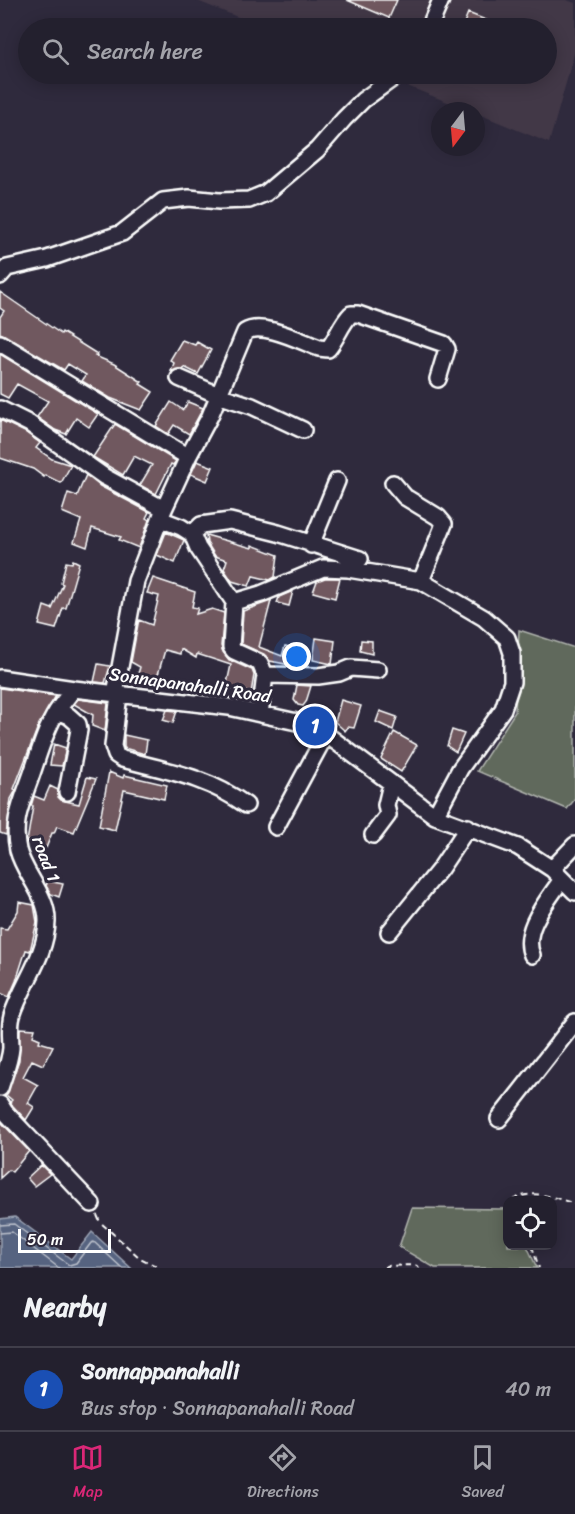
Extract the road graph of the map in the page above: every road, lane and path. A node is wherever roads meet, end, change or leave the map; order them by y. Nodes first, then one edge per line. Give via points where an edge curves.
1 (441, 0) edge
2 (433, 18) edge
3 (385, 84) edge
4 (0, 276) edge
5 (0, 343) edge
6 (179, 378) dead end
7 (438, 379) dead end
8 (218, 396) junction
9 (0, 409) edge
10 (303, 430) dead end
11 (188, 457) junction
12 (337, 481) dead end
13 (393, 483) dead end
14 (162, 514) junction
15 (192, 534) junction
16 (311, 545) junction
17 (360, 559) dead end
18 (421, 581) junction
19 (234, 602) junction
20 (378, 670) dead end
21 (265, 675) junction
22 (0, 678) edge
23 (74, 689) junction
24 (117, 694) junction
25 (57, 711) junction
26 (260, 714) junction
27 (326, 734) junction
28 (391, 784) junction
29 (67, 792) dead end
30 (246, 805) dead end
31 (435, 816) junction
32 (276, 827) dead end
33 (468, 827) junction
34 (373, 835) dead end
35 (574, 848) edge
36 (557, 874) junction
37 (575, 892) edge
38 (388, 932) dead end
39 (532, 955) dead end
40 (575, 1022) edge
41 (0, 1088) edge
42 (0, 1104) edge
43 (499, 1119) dead end
44 (519, 1196) edge
45 (551, 1196) edge
46 (557, 1198) edge
47 (92, 1204) joint
48 (575, 1204) edge
49 (534, 1250) edge
50 (160, 1268) edge
51 (385, 1268) edge
52 (420, 1268) edge
53 (539, 1268) edge

1 - 2 street
3 - 4 street via 363,100 317,150 266,193 249,200 163,201 122,233 47,259 7,268
5 - 11 street
6 - 8 street
7 - 8 street via 447,349 444,344 351,314 328,350 261,327 245,332
8 - 10 street via 252,406
8 - 11 street
9 - 14 street via 30,424
11 - 14 street
12 - 16 street
13 - 18 street via 405,497 444,524
14 - 15 street
14 - 24 street via 136,581
15 - 16 street via 201,525 230,521
15 - 19 street
16 - 17 street
18 - 19 street via 323,568
18 - 31 street via 484,618 507,638 512,653 512,682 503,710 460,769
19 - 21 street via 231,647 260,663
20 - 21 street via 351,668 318,676
21 - 26 street
22 - 23 street, Sonnapanahalli Road
23 - 24 street, Sonnapanahalli Road
23 - 25 street, road 1
24 - 26 street, Sonnapanahalli Road
24 - 30 street via 113,746 116,755 194,777 226,790
25 - 29 street via 69,716 79,730
25 - 41 street, road 1 via 20,802 15,829 18,851 47,918 36,966 13,1012 11,1049
26 - 27 street, Sonnapanahalli Road via 315,726
27 - 28 street, Sonnapanahalli Road
27 - 32 street
28 - 31 street, Sonnapanahalli Road
28 - 34 street via 388,815
31 - 33 street, Sonnapanahalli Road
33 - 36 street, Sonnapanahalli Road via 518,847
33 - 38 street via 440,869
35 - 36 street
36 - 37 street, Sonnapanahalli Road
36 - 39 street via 533,926 528,948
40 - 43 street
42 - 47 street
44 - 45 path
46 - 48 path
47 - 50 path via 100,1221 140,1258
49 - 53 path
51 - 52 path

